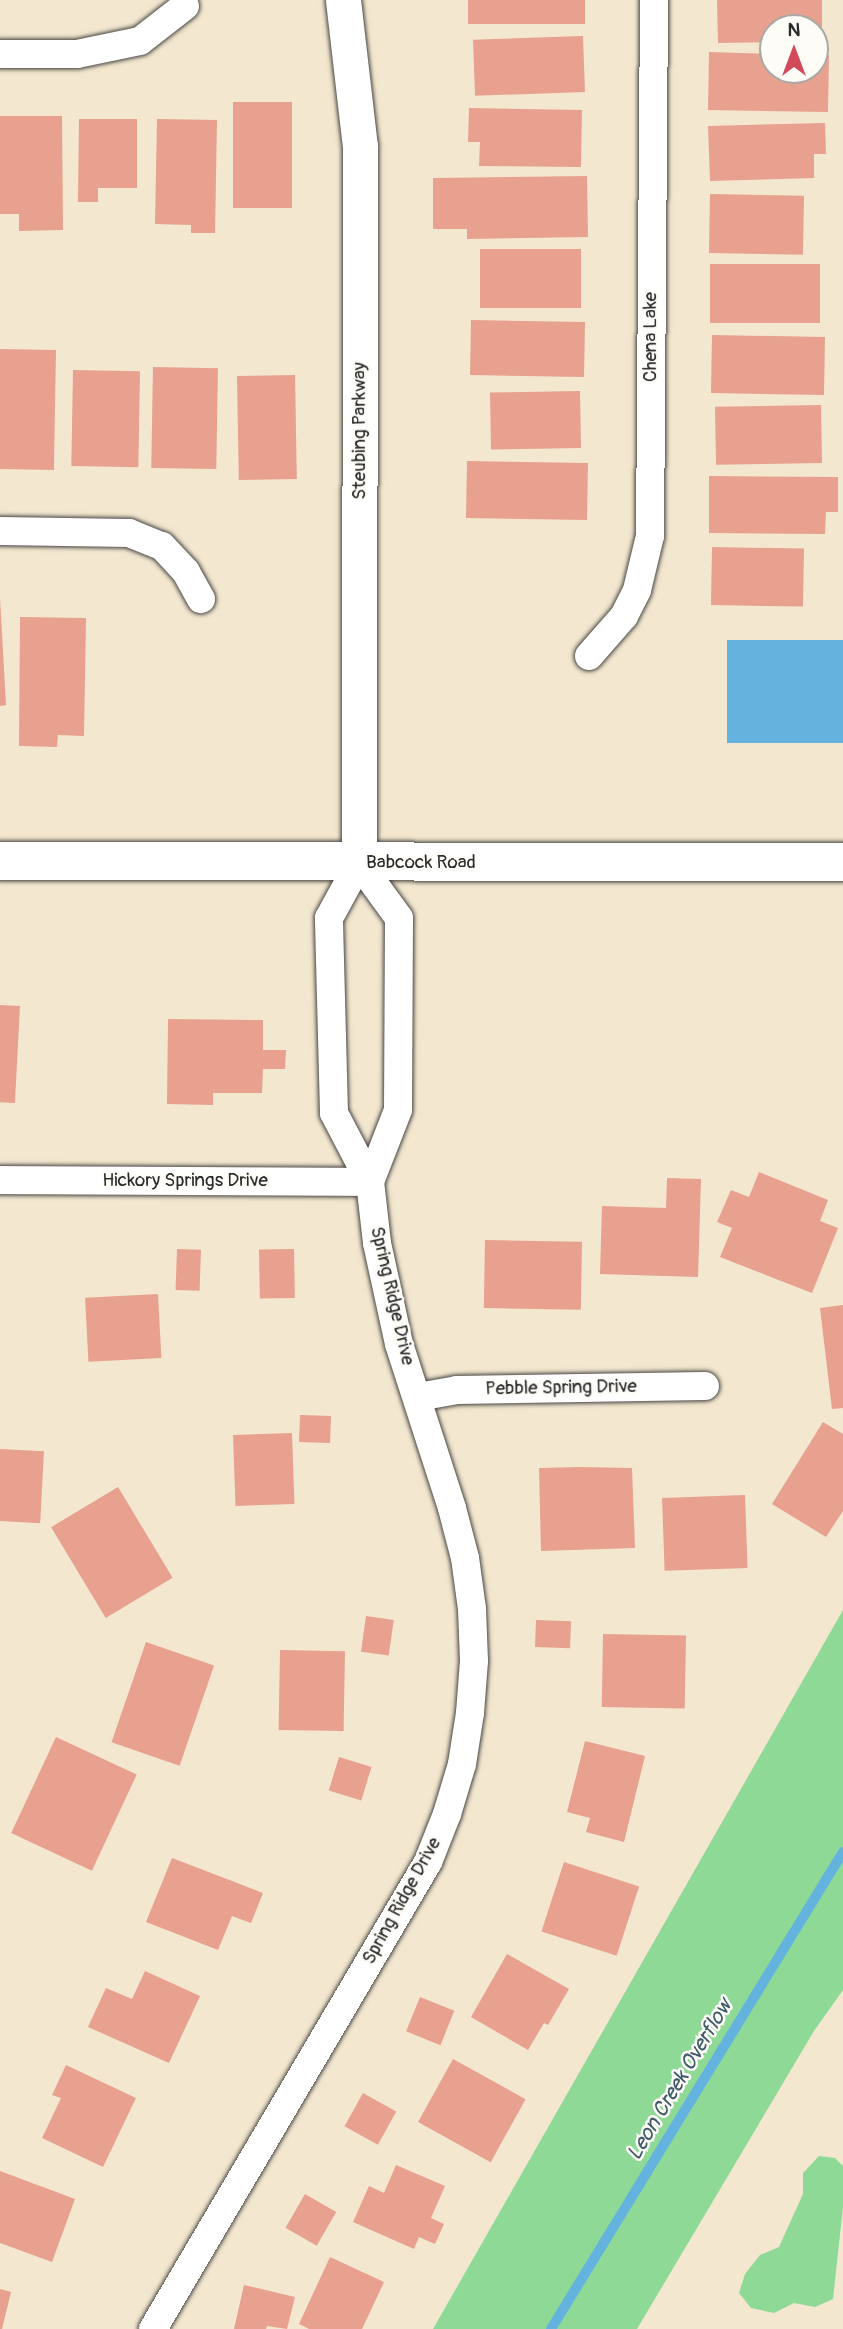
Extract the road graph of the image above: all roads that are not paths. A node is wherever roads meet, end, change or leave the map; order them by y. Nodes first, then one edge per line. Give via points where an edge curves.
1 (343, 0) edge
2 (654, 0) edge
3 (185, 6) dead end
4 (0, 54) edge
5 (0, 531) edge
6 (201, 599) dead end
7 (589, 656) dead end
8 (0, 861) edge
9 (843, 862) edge
10 (359, 863) junction
11 (0, 1180) edge
12 (370, 1182) junction
13 (705, 1386) dead end
14 (418, 1397) junction
15 (153, 2329) edge

1 - 10 street, Steubing Parkway via 360,146
2 - 7 street, Chena Lake via 650,536 638,590 624,616
3 - 4 street via 139,41 76,54
5 - 6 street via 129,533 162,546 186,572
8 - 10 main road, Babcock Road
9 - 10 main road, Babcock Road
10 - 12 street, Spring Ridge Drive via 329,918 330,1018 334,1112
10 - 12 street, Spring Ridge Drive via 400,918 398,1110
11 - 12 street, Hickory Springs Drive
12 - 14 street, Spring Ridge Drive via 380,1256
13 - 14 street, Pebble Spring Drive via 457,1390
14 - 15 street, Spring Ridge Drive via 453,1508 472,1609 474,1674 462,1764 428,1862

